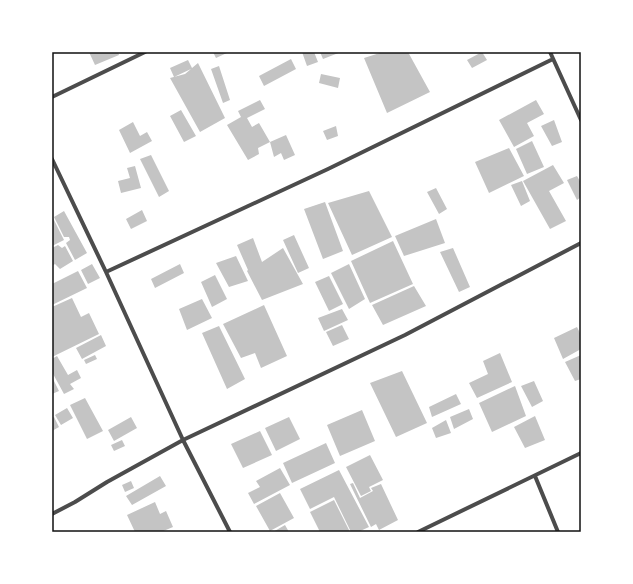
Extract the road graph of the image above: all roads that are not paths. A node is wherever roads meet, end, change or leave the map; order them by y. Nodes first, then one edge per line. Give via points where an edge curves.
1 (145, 52) edge
2 (550, 52) edge
3 (553, 59) junction
4 (52, 97) edge
5 (581, 120) edge
6 (52, 159) edge
7 (581, 243) edge
8 (106, 272) junction
9 (183, 440) junction
10 (581, 453) edge
11 (535, 476) junction
12 (52, 514) edge
13 (230, 532) edge
14 (418, 532) edge
15 (558, 532) edge

1 - 4 street
2 - 3 street
3 - 5 street
3 - 8 street via 328,169
6 - 8 street
7 - 9 street via 405,335
8 - 9 street
9 - 12 street
9 - 13 street
10 - 11 street
11 - 14 street
11 - 15 street

